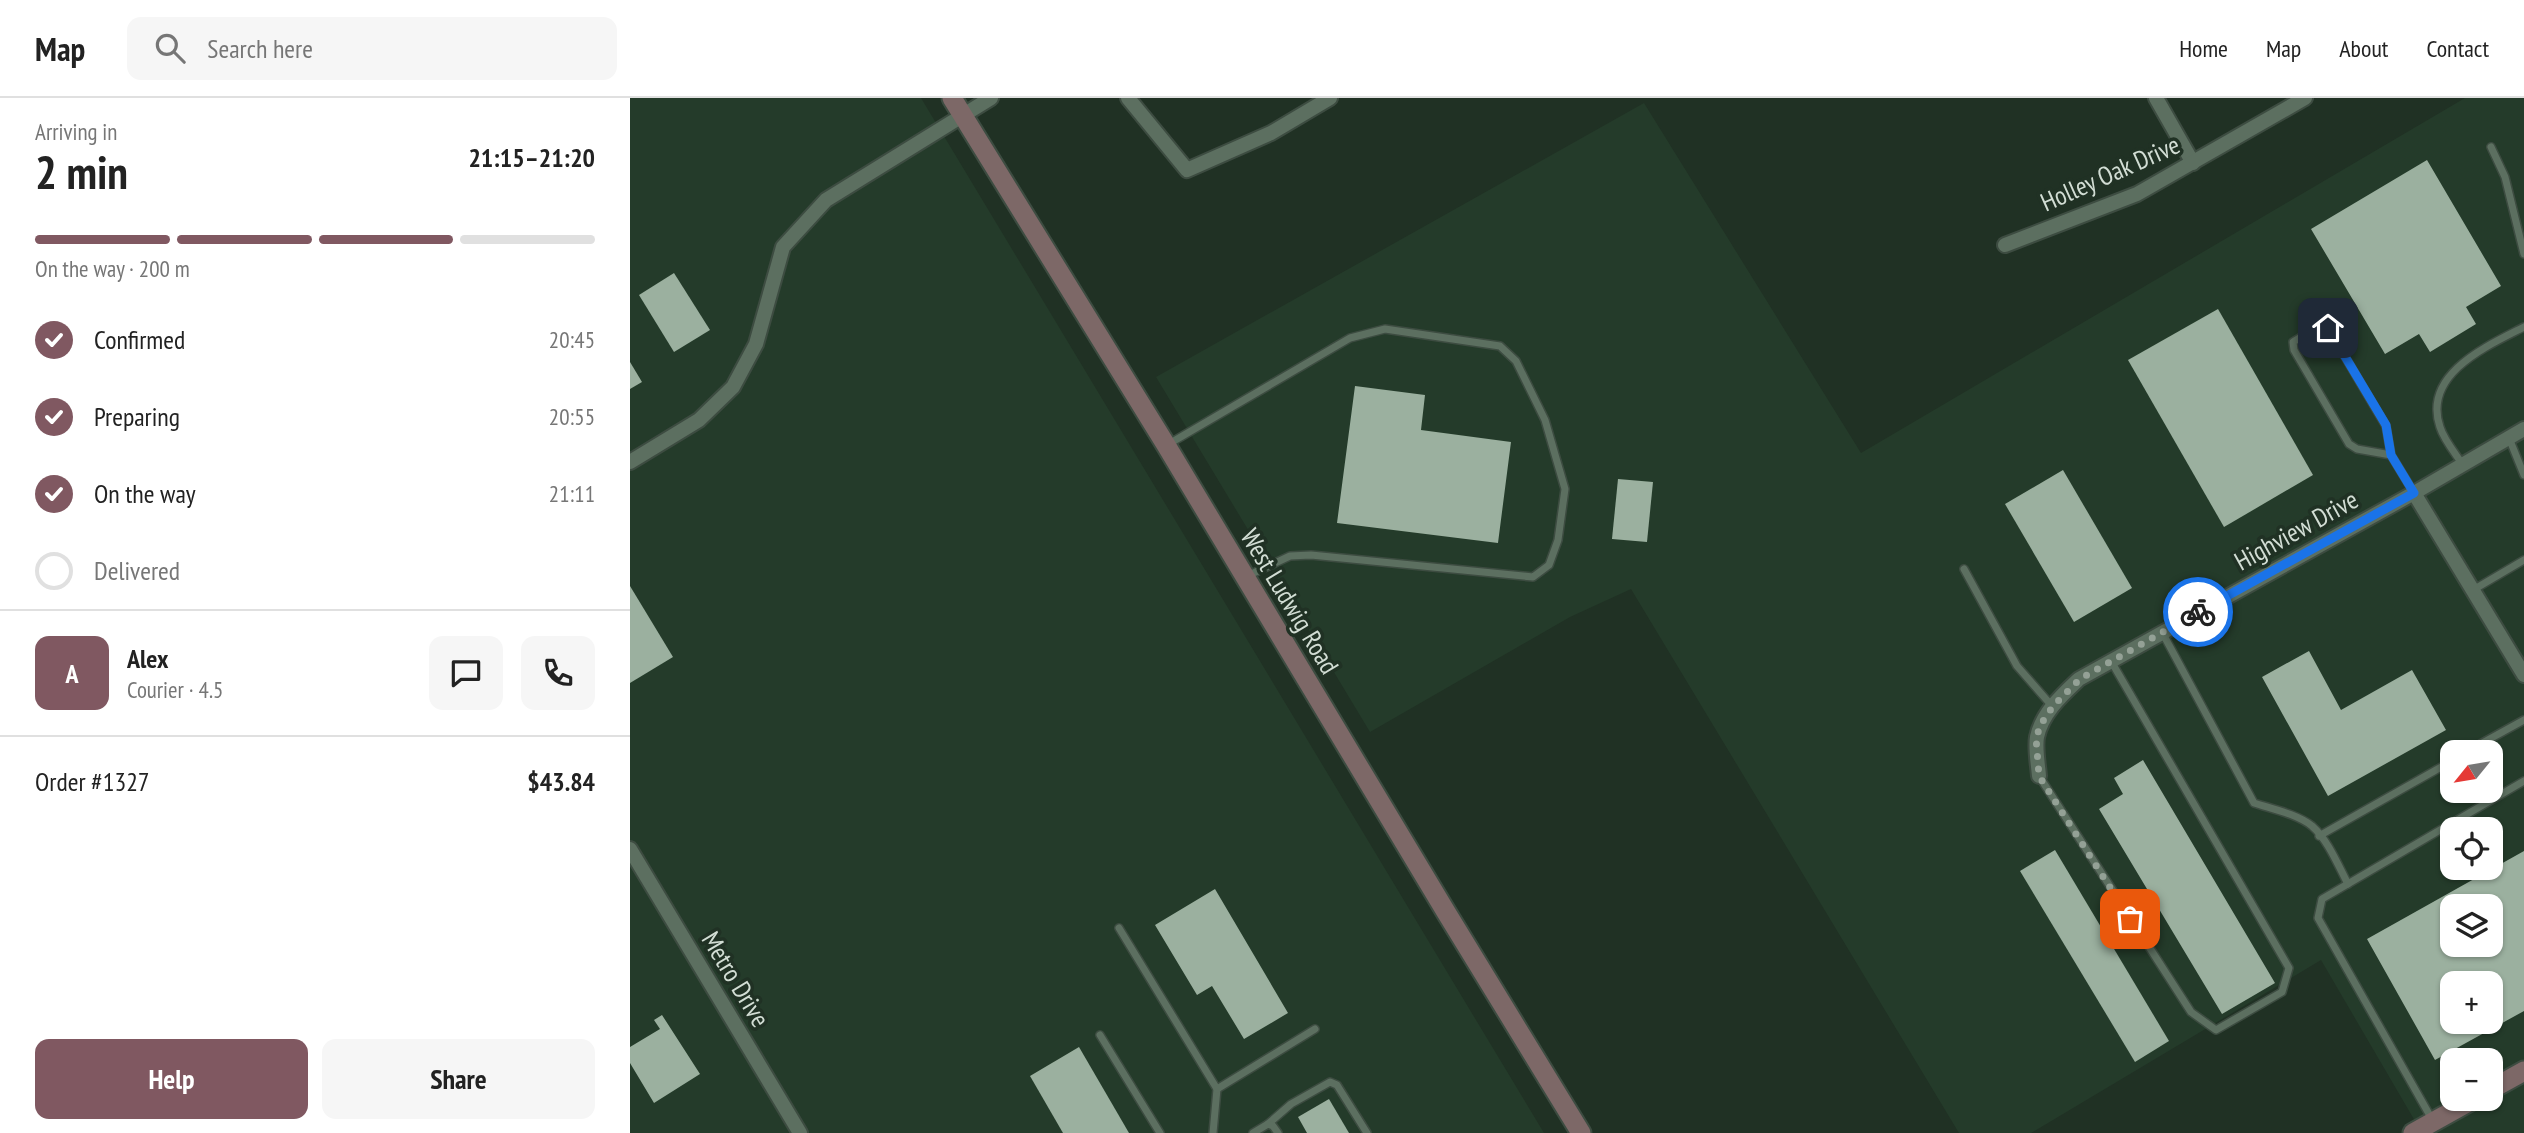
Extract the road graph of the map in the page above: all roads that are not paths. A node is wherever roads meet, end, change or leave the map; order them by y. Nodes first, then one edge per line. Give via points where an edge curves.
1 (991, 98) edge
2 (1128, 98) edge
3 (1330, 98) edge
4 (2156, 98) edge
5 (2305, 98) edge
6 (956, 106) edge
7 (2491, 148) dead end
8 (2193, 163) junction
9 (2005, 245) dead end
10 (2524, 254) edge
11 (2524, 327) edge
12 (2524, 429) edge
13 (2509, 437) junction
14 (1166, 445) junction
15 (2391, 455) junction
16 (630, 462) edge
17 (2463, 465) junction
18 (2524, 475) edge
19 (2414, 493) junction
20 (2524, 560) edge
21 (1964, 569) dead end
22 (1245, 577) junction
23 (2473, 590) junction
24 (2162, 632) junction
25 (2111, 661) junction
26 (2524, 675) edge
27 (2053, 706) junction
28 (2524, 720) edge
29 (2488, 740) edge
30 (2440, 768) edge
31 (2039, 776) joint
32 (2524, 781) edge
33 (2319, 836) junction
34 (630, 849) edge
35 (2348, 884) junction
36 (1119, 928) dead end
37 (1315, 1029) dead end
38 (1100, 1035) dead end
39 (2524, 1071) edge
40 (2503, 1083) edge
41 (1217, 1089) junction
42 (2453, 1111) edge
43 (2433, 1122) junction
44 (1268, 1124) junction
45 (800, 1133) edge
46 (1160, 1133) edge
47 (1213, 1133) edge
48 (1253, 1133) edge
49 (1278, 1133) edge
50 (1367, 1133) edge
51 (1581, 1133) edge
52 (2413, 1133) edge

1 - 6 street
2 - 3 street via 1187,170 1271,133
4 - 8 street
5 - 8 street, Holley Oak Drive
6 - 14 main road, West Ludwig Road
6 - 16 street via 826,201 783,247 756,344 733,387 699,419
7 - 10 lane via 2505,177
8 - 9 street, Holley Oak Drive via 2137,194
11 - 17 lane via 2454,368 2444,381 2437,412 2440,428
12 - 13 street, Highview Drive
13 - 17 street, Highview Drive
13 - 18 lane
14 - 22 main road, West Ludwig Road
14 - 22 lane via 1350,338 1385,329 1500,346 1516,361 1545,420 1565,489 1558,540 1549,565 1533,577 1311,555 1290,556
15 - 15 lane via 2349,444 2293,342 2319,326 2328,328 2386,425
15 - 19 lane
17 - 19 street, Highview Drive
19 - 23 street
19 - 24 street, Highview Drive
20 - 23 lane
21 - 27 lane via 2017,666
22 - 51 main road, West Ludwig Road
23 - 26 street
24 - 25 street, Highview Drive
24 - 33 lane via 2254,803 2311,826
25 - 27 street, Highview Drive via 2080,679
25 - 31 lane via 2289,968 2281,992 2216,1030 2191,1012
27 - 31 street, Highview Drive via 2036,738
28 - 29 lane
30 - 33 lane
32 - 35 lane
33 - 35 lane
34 - 45 street, Metro Drive
35 - 43 lane via 2322,899 2318,918
36 - 41 lane
37 - 41 lane
38 - 46 lane
39 - 40 main road
41 - 47 lane
42 - 43 main road
43 - 52 main road
44 - 48 lane
44 - 49 lane
44 - 50 lane via 1291,1104 1330,1082 1337,1085

